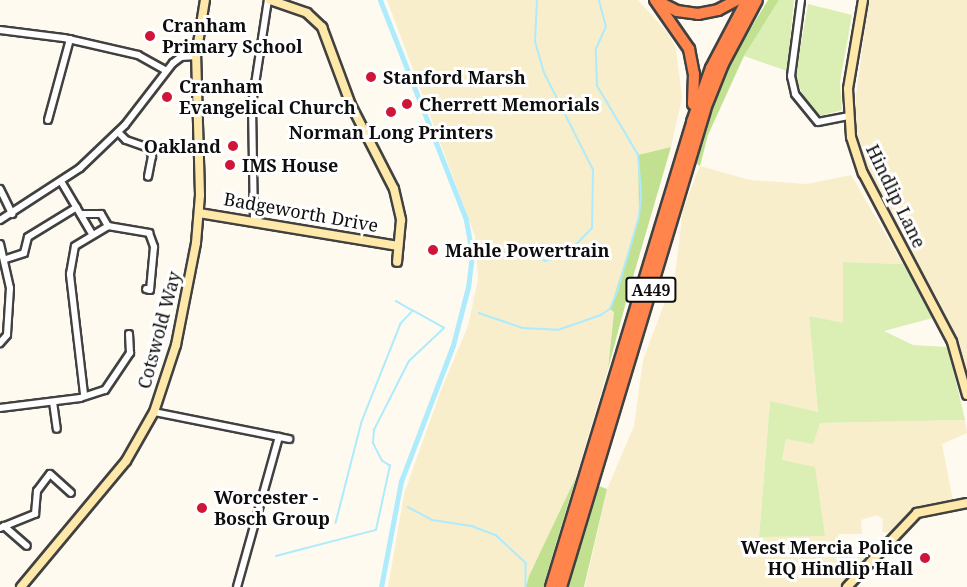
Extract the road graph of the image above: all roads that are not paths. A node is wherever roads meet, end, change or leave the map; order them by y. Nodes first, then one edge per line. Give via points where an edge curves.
1 (206, 0) edge
2 (269, 0) edge
3 (656, 0) edge
4 (737, 0) edge
5 (747, 0) edge
6 (758, 0) edge
7 (801, 0) edge
8 (863, 0) edge
9 (0, 30) edge
10 (70, 39) junction
11 (196, 56) junction
12 (165, 70) junction
13 (849, 117) junction
14 (48, 120) dead end
15 (692, 122) junction
16 (118, 132) junction
17 (151, 175) dead end
18 (62, 183) junction
19 (0, 189) edge
20 (77, 207) junction
21 (199, 213) junction
22 (12, 214) junction
23 (81, 214) junction
24 (0, 220) edge
25 (254, 221) junction
26 (108, 226) junction
27 (92, 234) junction
28 (0, 244) edge
29 (398, 246) junction
30 (6, 259) junction
31 (397, 262) dead end
32 (146, 289) dead end
33 (129, 334) dead end
34 (0, 343) edge
35 (84, 394) junction
36 (967, 395) edge
37 (53, 402) junction
38 (0, 408) edge
39 (154, 412) junction
40 (63, 418) dead end
41 (55, 419) junction
42 (57, 429) dead end
43 (279, 437) junction
44 (289, 439) dead end
45 (71, 493) dead end
46 (967, 503) edge
47 (2, 527) edge
48 (27, 546) dead end
49 (21, 587) edge
50 (237, 587) edge
51 (551, 587) edge
52 (561, 587) edge
53 (847, 587) edge

1 - 11 street, Cotswold Way
2 - 25 street via 252,104
2 - 29 street via 307,13 322,27 351,105 394,189 401,220
3 - 4 highway via 677,11 698,14
3 - 15 highway via 677,28 693,62
5 - 15 highway, A449 via 711,68
6 - 52 highway, A449 via 723,64 705,109
7 - 13 street via 792,85 818,122
8 - 13 street, Hindlip Lane via 848,88
9 - 10 street
10 - 12 street via 138,55
10 - 14 street
11 - 12 street via 181,57
11 - 21 street, Cotswold Way
12 - 16 street
13 - 36 street, Hindlip Lane via 862,173 952,342
15 - 51 highway, A449
16 - 17 street via 126,140 149,148
16 - 18 street
18 - 20 street
18 - 22 street
19 - 22 street
20 - 23 street
20 - 30 street via 28,237 24,253
21 - 25 street, Badgeworth Drive
21 - 39 street, Cotswold Way via 188,295
22 - 24 street
23 - 26 street via 101,214
23 - 27 street
25 - 29 street, Badgeworth Drive
26 - 27 street
26 - 32 street via 149,233 154,239 150,290
27 - 35 street via 75,246 69,262
28 - 30 street
29 - 31 street
30 - 34 street via 10,316 7,335
33 - 35 street via 130,352 105,390
35 - 37 street
37 - 38 street
37 - 41 street
39 - 43 street
39 - 49 street, Cotswold Way via 126,461
40 - 41 street
41 - 42 street
43 - 44 street
43 - 50 street
45 - 47 street via 50,474 37,492 35,514
46 - 53 street via 916,513
47 - 48 street

